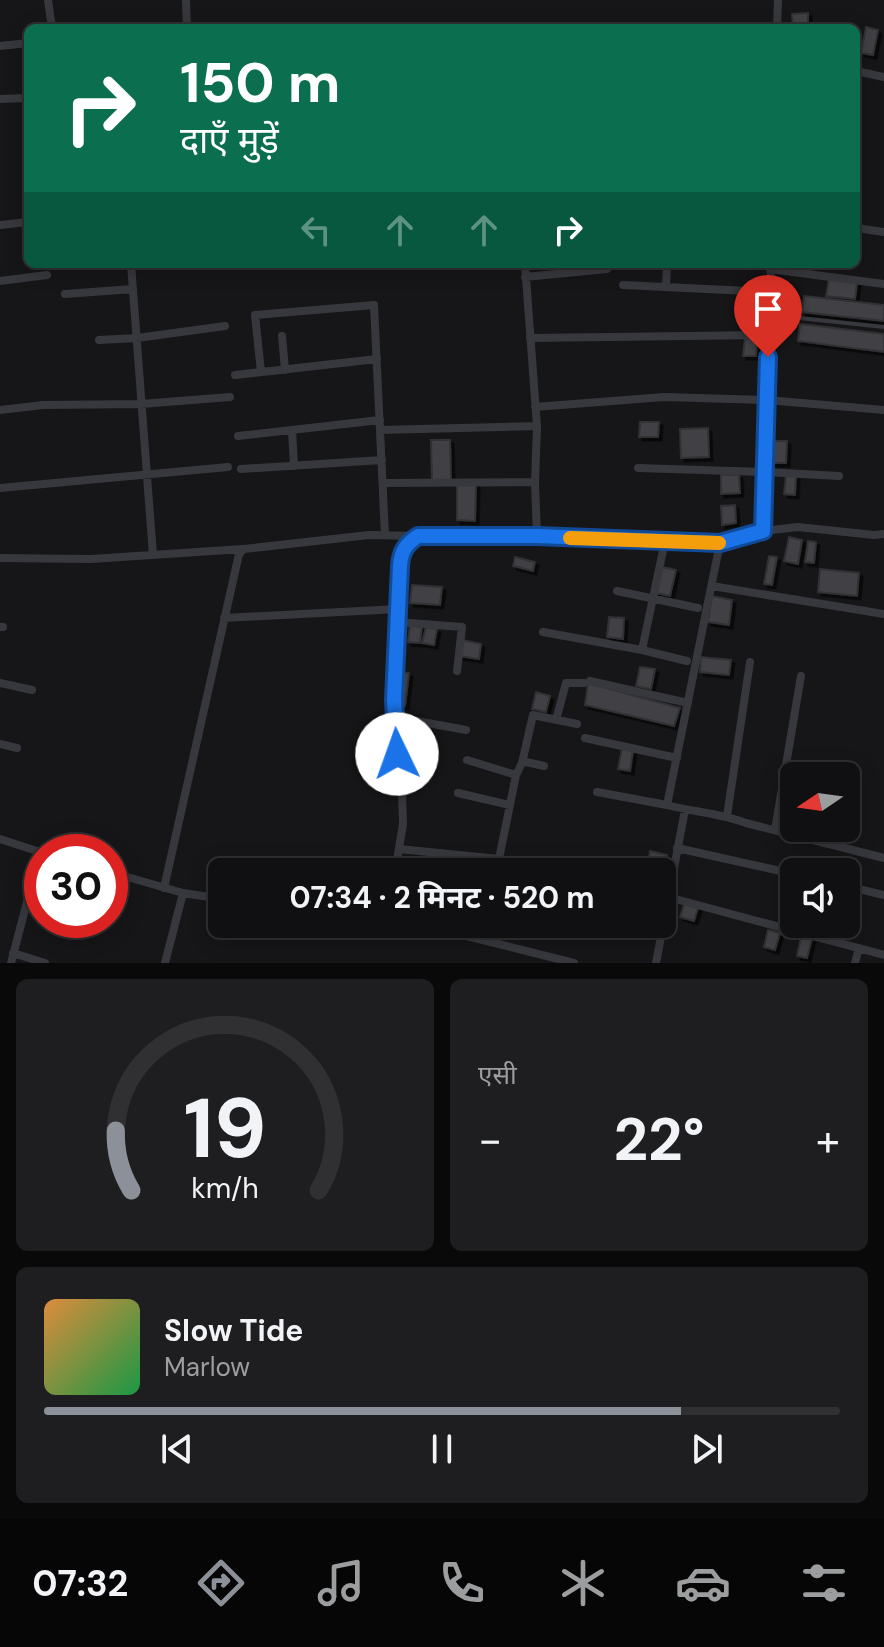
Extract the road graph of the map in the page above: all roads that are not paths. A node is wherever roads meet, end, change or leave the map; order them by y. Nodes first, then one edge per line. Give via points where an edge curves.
1 (48, 0) edge
2 (186, 0) edge
3 (778, 0) edge
4 (51, 24) edge
5 (187, 24) edge
6 (777, 24) edge
7 (24, 43) edge
8 (0, 46) edge
9 (860, 72) edge
10 (884, 77) edge
11 (24, 98) edge
12 (0, 99) edge
13 (24, 222) edge
14 (0, 225) edge
15 (860, 229) edge
16 (884, 232) edge
17 (131, 268) edge
18 (525, 268) edge
19 (667, 268) edge
20 (770, 268) edge
21 (783, 268) edge
22 (607, 269) dead end
23 (47, 275) dead end
24 (525, 277) junction
25 (0, 281) edge
26 (884, 284) edge
27 (623, 285) dead end
28 (666, 287) junction
29 (133, 289) junction
30 (770, 292) junction
31 (65, 294) dead end
32 (769, 315) junction
33 (225, 326) dead end
34 (884, 327) edge
35 (768, 335) junction
36 (282, 336) dead end
37 (137, 338) junction
38 (530, 338) junction
39 (99, 340) dead end
40 (377, 359) junction
41 (285, 370) junction
42 (261, 372) junction
43 (235, 375) dead end
44 (230, 397) dead end
45 (767, 400) junction
46 (141, 404) junction
47 (535, 407) junction
48 (0, 410) edge
49 (884, 410) edge
50 (380, 420) junction
51 (537, 426) junction
52 (292, 430) junction
53 (380, 430) junction
54 (238, 436) dead end
55 (382, 460) junction
56 (294, 466) junction
57 (228, 467) dead end
58 (638, 468) dead end
59 (241, 469) dead end
60 (765, 472) junction
61 (147, 474) junction
62 (839, 476) dead end
63 (535, 482) junction
64 (383, 483) junction
65 (0, 488) edge
66 (763, 531) junction
67 (884, 534) edge
68 (385, 535) junction
69 (418, 536) junction
70 (537, 536) junction
71 (665, 541) junction
72 (720, 543) junction
73 (244, 549) junction
74 (153, 555) junction
75 (0, 558) edge
76 (712, 586) junction
77 (617, 591) dead end
78 (653, 599) junction
79 (698, 608) dead end
80 (398, 609) junction
81 (884, 614) edge
82 (224, 618) junction
83 (397, 622) junction
84 (543, 632) dead end
85 (642, 650) junction
86 (687, 661) dead end
87 (750, 662) dead end
88 (457, 671) dead end
89 (801, 676) dead end
90 (0, 683) edge
91 (32, 690) dead end
92 (688, 703) junction
93 (395, 717) junction
94 (556, 720) junction
95 (577, 724) dead end
96 (466, 730) dead end
97 (585, 738) dead end
98 (0, 744) edge
99 (17, 748) dead end
100 (677, 758) junction
101 (467, 760) dead end
102 (522, 763) junction
103 (544, 766) dead end
104 (516, 775) junction
105 (597, 792) dead end
106 (458, 793) dead end
107 (510, 805) junction
108 (667, 805) junction
109 (685, 810) junction
110 (727, 816) junction
111 (775, 830) junction
112 (0, 840) edge
113 (24, 847) edge
114 (677, 848) junction
115 (399, 849) junction
116 (397, 858) edge
117 (675, 858) edge
118 (884, 858) edge
119 (780, 871) edge
120 (128, 877) edge
121 (164, 888) junction
122 (860, 889) edge
123 (183, 893) junction
124 (884, 895) edge
125 (208, 897) edge
126 (676, 899) edge
127 (24, 914) edge
128 (475, 938) edge
129 (661, 938) edge
130 (859, 948) junction
131 (884, 955) edge
132 (12, 958) edge
133 (45, 963) edge
134 (165, 963) edge
135 (574, 963) edge
136 (656, 963) edge
137 (855, 963) edge

1 - 4 street
2 - 5 street
3 - 6 street
7 - 8 street
9 - 10 street
11 - 12 street
13 - 14 street
15 - 16 street
17 - 29 street
18 - 24 street
19 - 28 street
20 - 30 street
21 - 26 street
22 - 24 street
23 - 25 street
24 - 38 street
27 - 28 street
28 - 30 street
29 - 31 street
29 - 37 street
30 - 32 street
32 - 34 lane
32 - 35 street
33 - 37 street
35 - 38 street
35 - 45 street
36 - 41 street
37 - 39 street
37 - 46 street
38 - 47 street
40 - 41 street
40 - 42 street via 374,305 280,311 255,315
40 - 50 street
41 - 42 street
42 - 43 street
44 - 46 street
45 - 47 street via 664,397
45 - 49 street
45 - 60 street
46 - 48 street
46 - 61 street
47 - 51 street
50 - 52 street
50 - 53 street
51 - 53 street
51 - 63 street
52 - 54 street
52 - 56 street
53 - 55 street
55 - 56 street
55 - 64 street
56 - 59 street
57 - 61 street
58 - 60 street
60 - 62 street
60 - 66 street
61 - 65 street
61 - 74 street
63 - 64 street
63 - 70 street
64 - 68 street
66 - 67 street via 798,527
66 - 72 street
68 - 69 street
68 - 73 street
69 - 70 street
69 - 80 street via 401,553
70 - 71 street
71 - 72 street
71 - 78 street
72 - 76 street
73 - 74 street
73 - 82 street
74 - 75 street
76 - 81 street
76 - 92 street
77 - 78 street
78 - 79 street
78 - 85 street
80 - 82 street
80 - 83 street
82 - 121 street
83 - 88 street via 462,627
83 - 93 street
84 - 85 street
85 - 86 street
87 - 110 street
89 - 111 street
90 - 91 street
92 - 94 street via 587,682 566,683
92 - 100 street
93 - 96 street
93 - 115 street via 403,824
94 - 95 street
94 - 102 street via 533,715
97 - 100 street
98 - 99 street
100 - 108 street
101 - 104 street
102 - 103 street
102 - 104 street
104 - 107 street
105 - 108 street
106 - 107 street
107 - 115 street via 499,859
108 - 109 street
109 - 110 street
109 - 114 street
110 - 111 street
111 - 118 street
112 - 113 street
114 - 117 street
114 - 119 street
115 - 116 street
120 - 121 street
121 - 123 street
122 - 124 street
123 - 125 street
123 - 134 street
126 - 130 street
127 - 132 street
128 - 135 street
129 - 136 street
130 - 131 street
130 - 137 street
132 - 133 street

